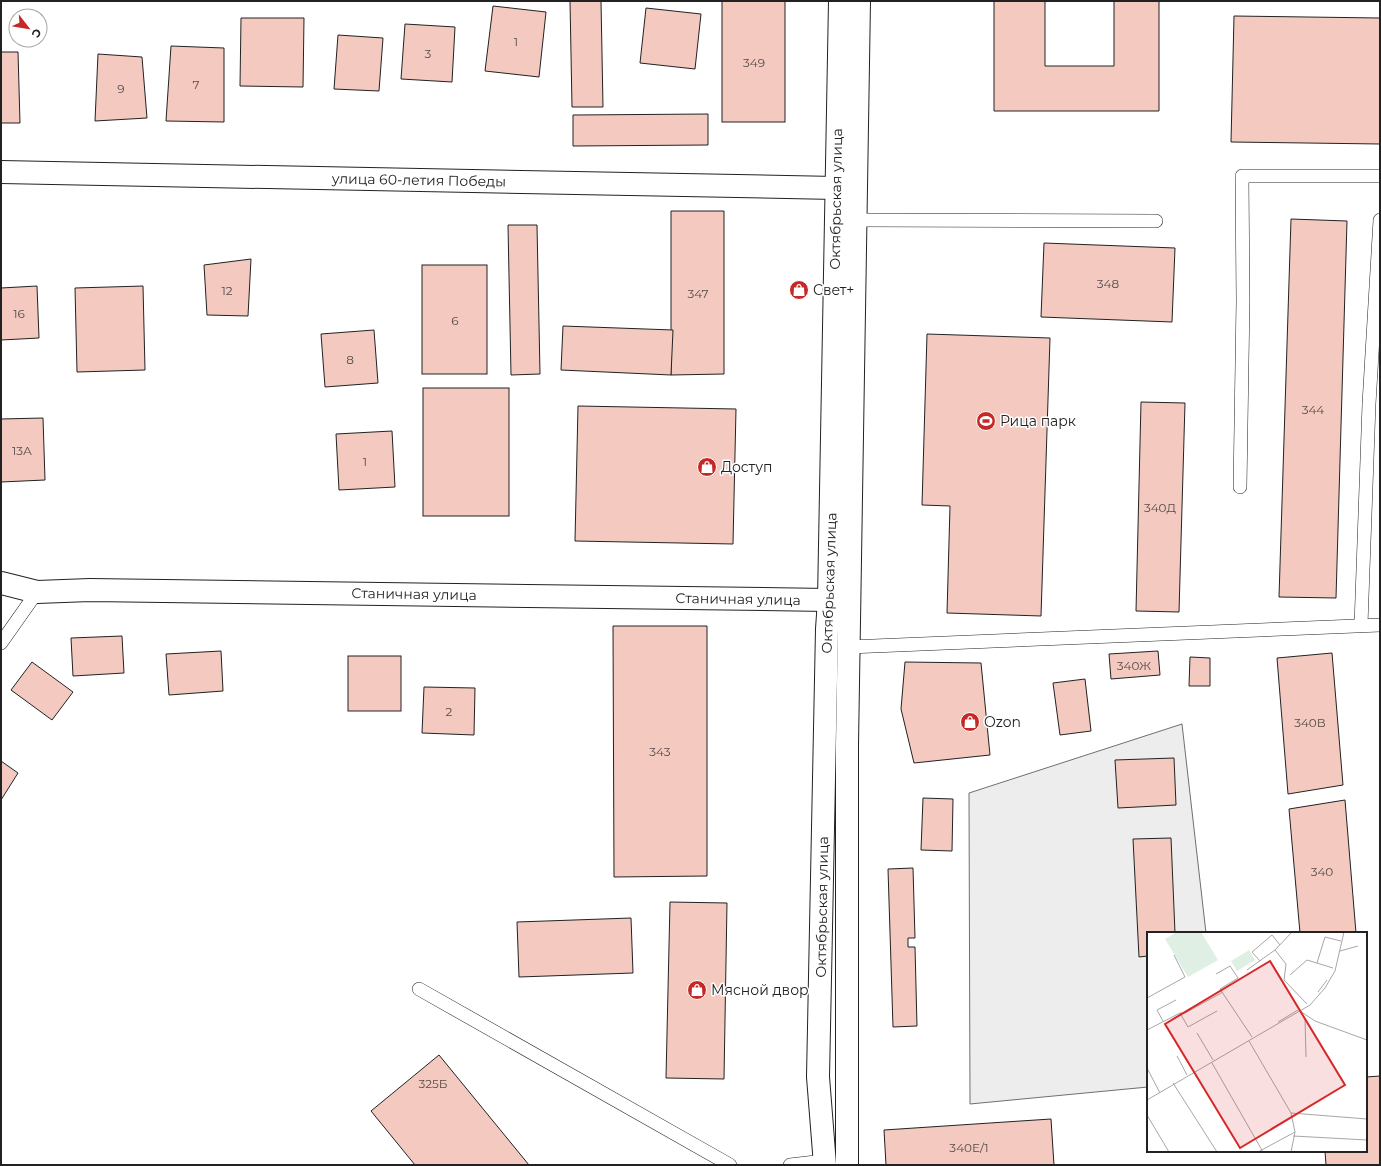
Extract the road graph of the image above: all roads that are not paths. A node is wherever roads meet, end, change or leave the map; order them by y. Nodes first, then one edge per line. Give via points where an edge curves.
1 (840, 1) edge
2 (859, 1) edge
3 (1, 172) edge
4 (1380, 176) edge
5 (836, 188) junction
6 (855, 220) junction
7 (1380, 220) edge
8 (1156, 221) dead end
9 (1240, 487) dead end
10 (1, 583) edge
11 (37, 592) junction
12 (829, 600) junction
13 (1361, 625) junction
14 (1380, 625) edge
15 (1, 643) edge
16 (849, 647) junction
17 (419, 989) dead end
18 (822, 1164) edge
19 (730, 1165) edge
20 (790, 1165) edge
21 (847, 1165) edge

1 - 5 main road, Октябрьская улица
2 - 6 main road, Октябрьская улица
3 - 5 main road, улица 60-летия Победы
4 - 9 lane via 1242,176
5 - 12 main road, Октябрьская улица
6 - 8 lane
6 - 16 main road, Октябрьская улица
7 - 13 lane via 1369,404
10 - 11 main road, Станичная улица
11 - 12 main road, Станичная улица via 90,590
11 - 15 lane
12 - 18 main road, Октябрьская улица via 818,1077
13 - 14 lane
13 - 16 lane
16 - 21 main road, Октябрьская улица
17 - 19 lane
18 - 20 lane

